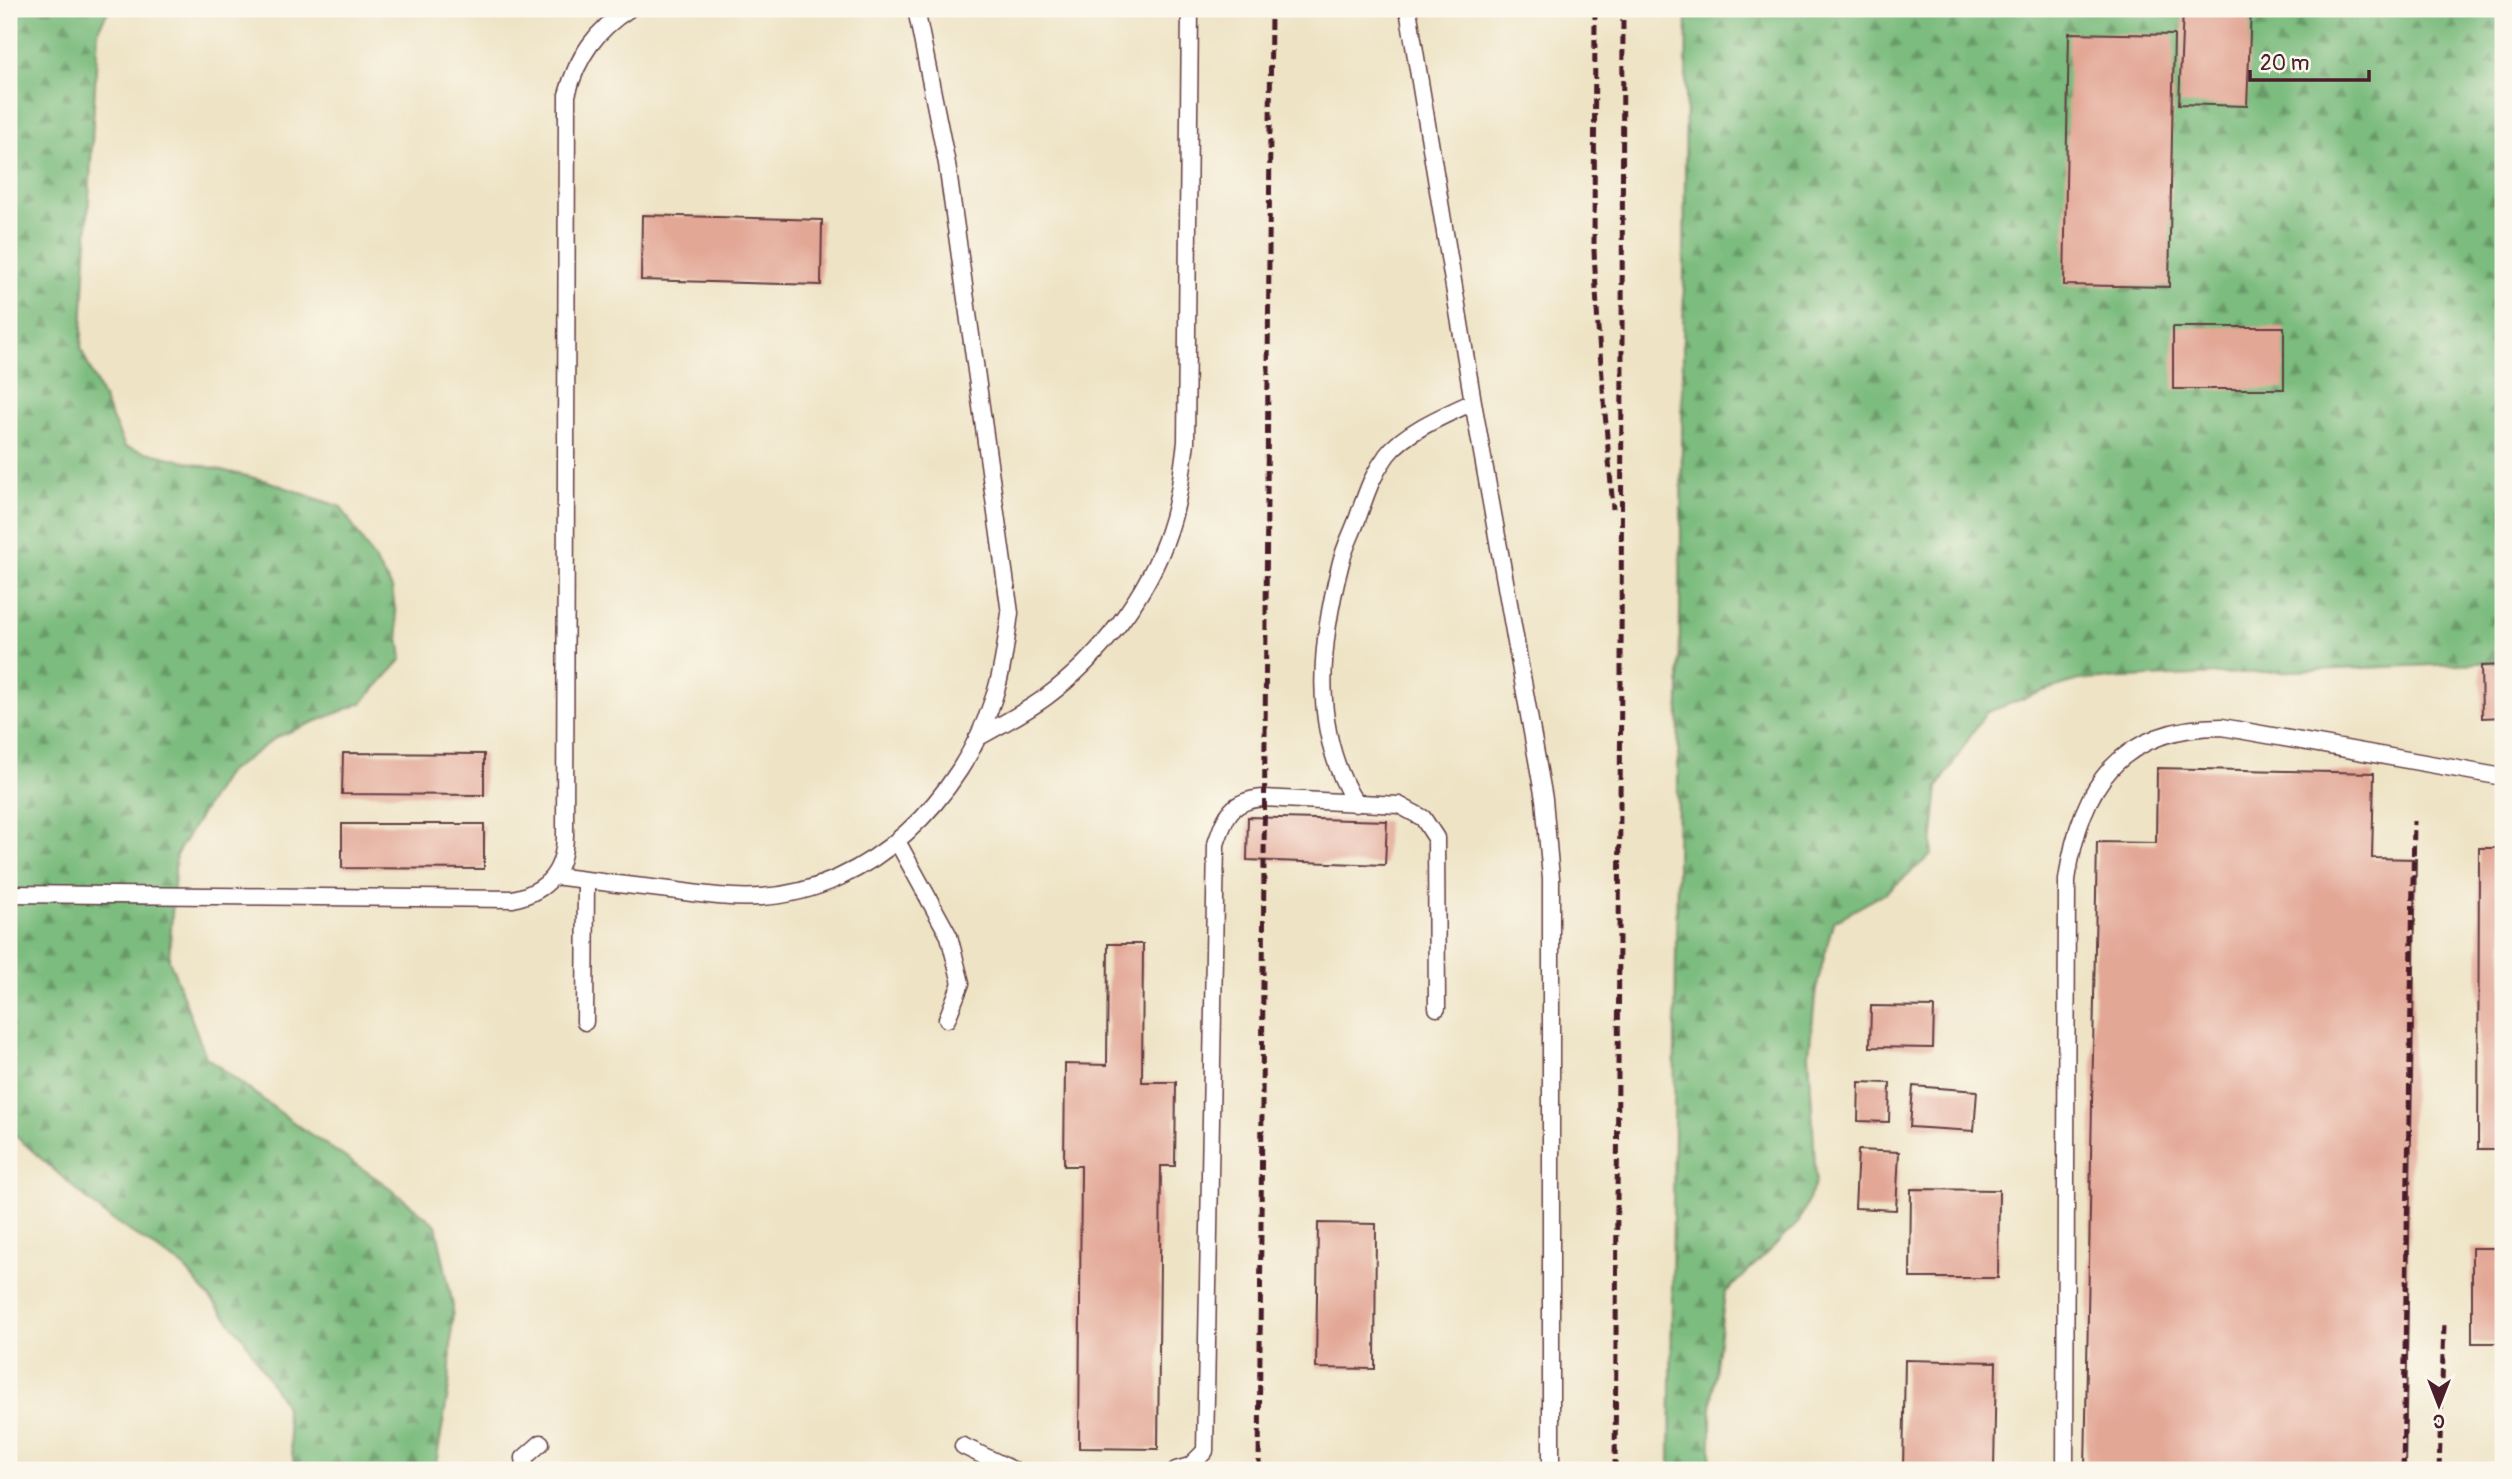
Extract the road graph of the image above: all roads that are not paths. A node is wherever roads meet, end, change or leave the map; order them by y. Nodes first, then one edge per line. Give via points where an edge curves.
1 (629, 9) edge
2 (916, 9) edge
3 (1190, 9) edge
4 (1408, 9) edge
5 (1473, 402) junction
6 (977, 738) junction
7 (2503, 777) edge
8 (1356, 804) junction
9 (897, 841) junction
10 (554, 876) junction
11 (586, 880) junction
12 (9, 894) edge
13 (1437, 1008) dead end
14 (947, 1018) dead end
15 (585, 1022) dead end
16 (541, 1443) dead end
17 (963, 1446) dead end
18 (526, 1470) edge
19 (1013, 1470) edge
20 (1176, 1470) edge
21 (1551, 1470) edge
22 (2065, 1470) edge

1 - 10 lane via 594,37 567,95 565,850
2 - 6 lane via 947,164 1010,614 1005,657
3 - 6 lane via 1186,442 1169,532 1152,572 1096,651 1046,696
4 - 5 lane
5 - 8 lane via 1427,424 1389,452 1366,488 1342,560 1326,631 1323,694 1334,755
5 - 21 lane via 1544,799 1551,878
6 - 9 lane via 929,810
7 - 22 lane via 2222,727 2196,727 2169,732 2124,755 2092,793 2071,848 2067,880
8 - 13 lane via 1399,805 1423,818 1436,838
8 - 20 lane via 1246,800 1226,816 1216,844 1205,1451 1190,1466
9 - 11 lane via 830,882 762,897
9 - 14 lane via 949,936 961,983
10 - 11 lane
10 - 12 lane via 528,895 513,899
11 - 15 lane
16 - 18 lane via 524,1458
17 - 19 lane

